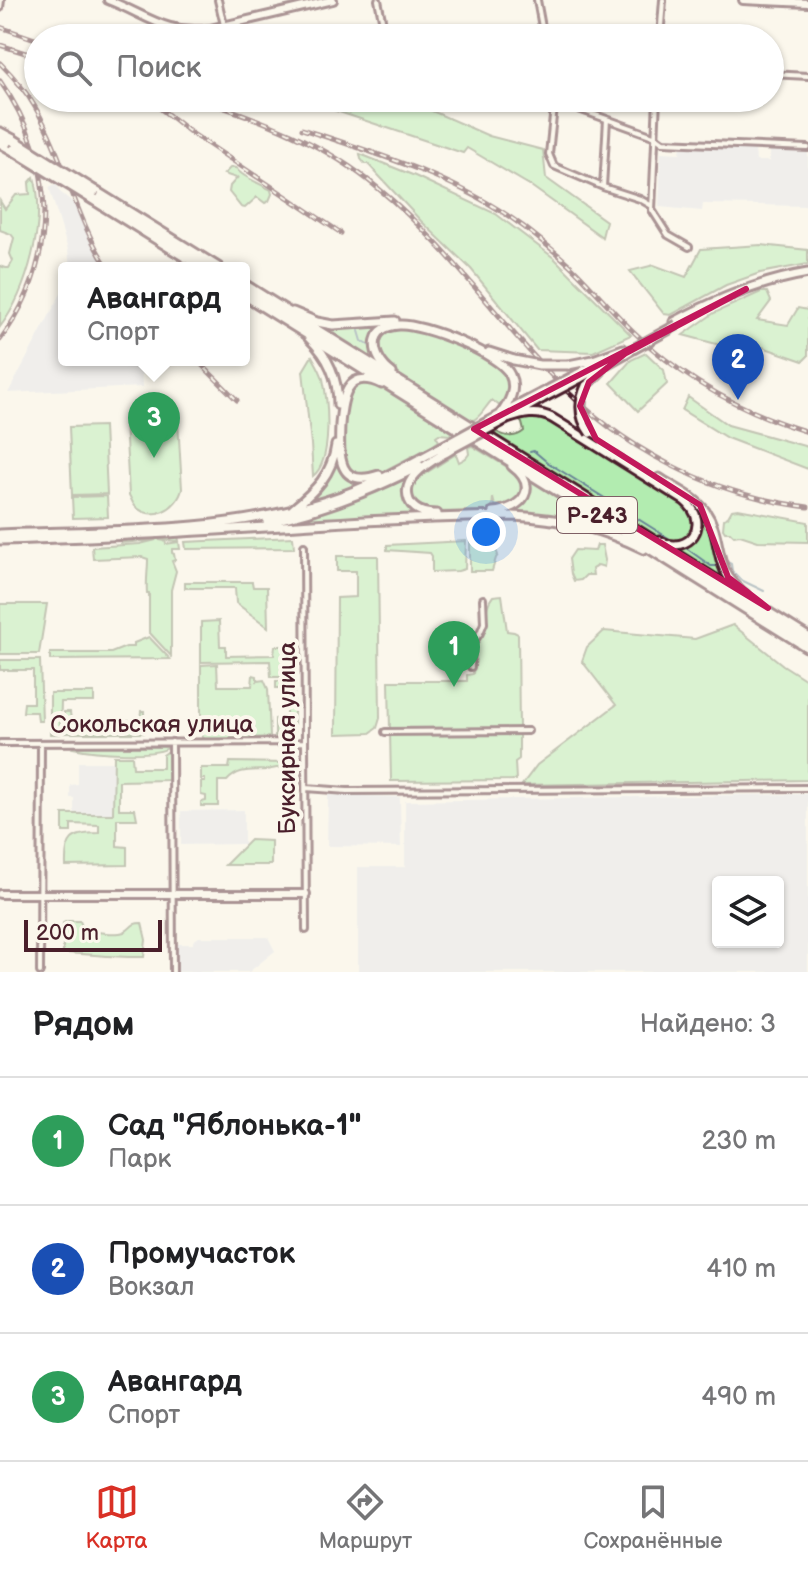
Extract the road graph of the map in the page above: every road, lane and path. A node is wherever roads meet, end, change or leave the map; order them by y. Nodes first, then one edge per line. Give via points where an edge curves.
1 (1, 0) edge
2 (108, 0) edge
3 (218, 0) edge
4 (333, 0) edge
5 (378, 0) edge
6 (537, 0) edge
7 (663, 0) edge
8 (743, 0) edge
9 (808, 3) edge
10 (0, 8) edge
11 (164, 24) edge
12 (224, 24) edge
13 (228, 24) edge
14 (383, 24) edge
15 (542, 24) edge
16 (661, 24) edge
17 (784, 75) edge
18 (808, 76) edge
19 (554, 112) edge
20 (587, 112) edge
21 (657, 112) edge
22 (607, 119) junction
23 (0, 133) edge
24 (656, 137) junction
25 (0, 142) edge
26 (14, 145) junction
27 (808, 148) edge
28 (603, 187) junction
29 (95, 196) junction
30 (652, 206) junction
31 (689, 247) dead end
32 (195, 262) edge
33 (208, 262) edge
34 (808, 273) edge
35 (250, 289) edge
36 (250, 298) edge
37 (274, 304) junction
38 (295, 326) junction
39 (624, 351) junction
40 (433, 403) junction
41 (504, 417) junction
42 (444, 419) junction
43 (461, 430) junction
44 (450, 446) junction
45 (425, 456) junction
46 (592, 503) junction
47 (290, 511) junction
48 (206, 531) junction
49 (0, 537) edge
50 (304, 546) dead end
51 (483, 599) dead end
52 (732, 599) junction
53 (746, 599) junction
54 (768, 608) junction
55 (808, 636) edge
56 (808, 647) edge
57 (471, 667) dead end
58 (528, 731) dead end
59 (385, 732) dead end
60 (172, 741) junction
61 (305, 742) junction
62 (0, 743) edge
63 (41, 743) junction
64 (306, 788) junction
65 (808, 788) edge
66 (172, 893) junction
67 (0, 894) edge
68 (41, 894) junction
69 (306, 894) junction
70 (306, 930) dead end
71 (40, 972) edge
72 (173, 972) edge

1 - 10 street
2 - 11 street
3 - 12 street
4 - 13 street
5 - 14 street
6 - 15 street
7 - 16 street
8 - 9 street
17 - 18 street
19 - 28 street via 549,154 554,166
20 - 22 street
21 - 24 street
22 - 24 street
22 - 28 street
23 - 26 highway
24 - 27 street via 663,142
24 - 30 street
25 - 26 highway
26 - 29 highway, bridge
28 - 30 street
29 - 32 highway
29 - 33 highway
30 - 31 street via 668,235
34 - 39 main road, bridge via 709,303
35 - 37 highway, Р-243
36 - 38 highway, Р-243
37 - 39 main road, bridge via 327,324 422,324 539,365 568,365
37 - 40 highway, Р-243
38 - 42 highway, Р-243
38 - 47 main road via 329,363 338,404 329,471
39 - 41 main road, bridge
39 - 54 main road, bridge via 586,386 583,421 602,444 700,505 728,577
40 - 41 main road via 378,359 375,345 384,330 422,327 501,363 513,386
40 - 46 highway, Р-243
41 - 44 main road, bridge
41 - 46 main road via 537,413 552,418 685,501 696,512 698,525 688,541 668,544
42 - 43 highway, Р-243
42 - 45 main road via 372,380 357,381 345,391 339,454 348,474 373,478
43 - 44 main road via 519,473 525,485 522,500 495,512 431,514 416,509 408,495 410,479
43 - 52 highway, Р-243
44 - 45 main road
44 - 48 main road via 384,483 322,508
45 - 47 main road via 352,492
46 - 53 highway, Р-243
47 - 49 main road via 219,523
48 - 49 main road
48 - 52 main road via 458,517 546,518 626,540
50 - 61 street, Буксирная улица
51 - 57 street via 484,623 472,644
52 - 56 highway, Р-243
53 - 54 main road
53 - 55 highway, Р-243
54 - 55 main road
58 - 59 street
60 - 61 street, Сокольская улица
60 - 63 street, Сокольская улица
60 - 66 street
61 - 64 street, Буксирная улица
62 - 63 street, Сокольская улица
63 - 68 street
64 - 65 street
64 - 69 street, Буксирная улица
66 - 68 street
66 - 69 street
66 - 72 street
67 - 68 street
68 - 71 street
69 - 70 street, Буксирная улица

